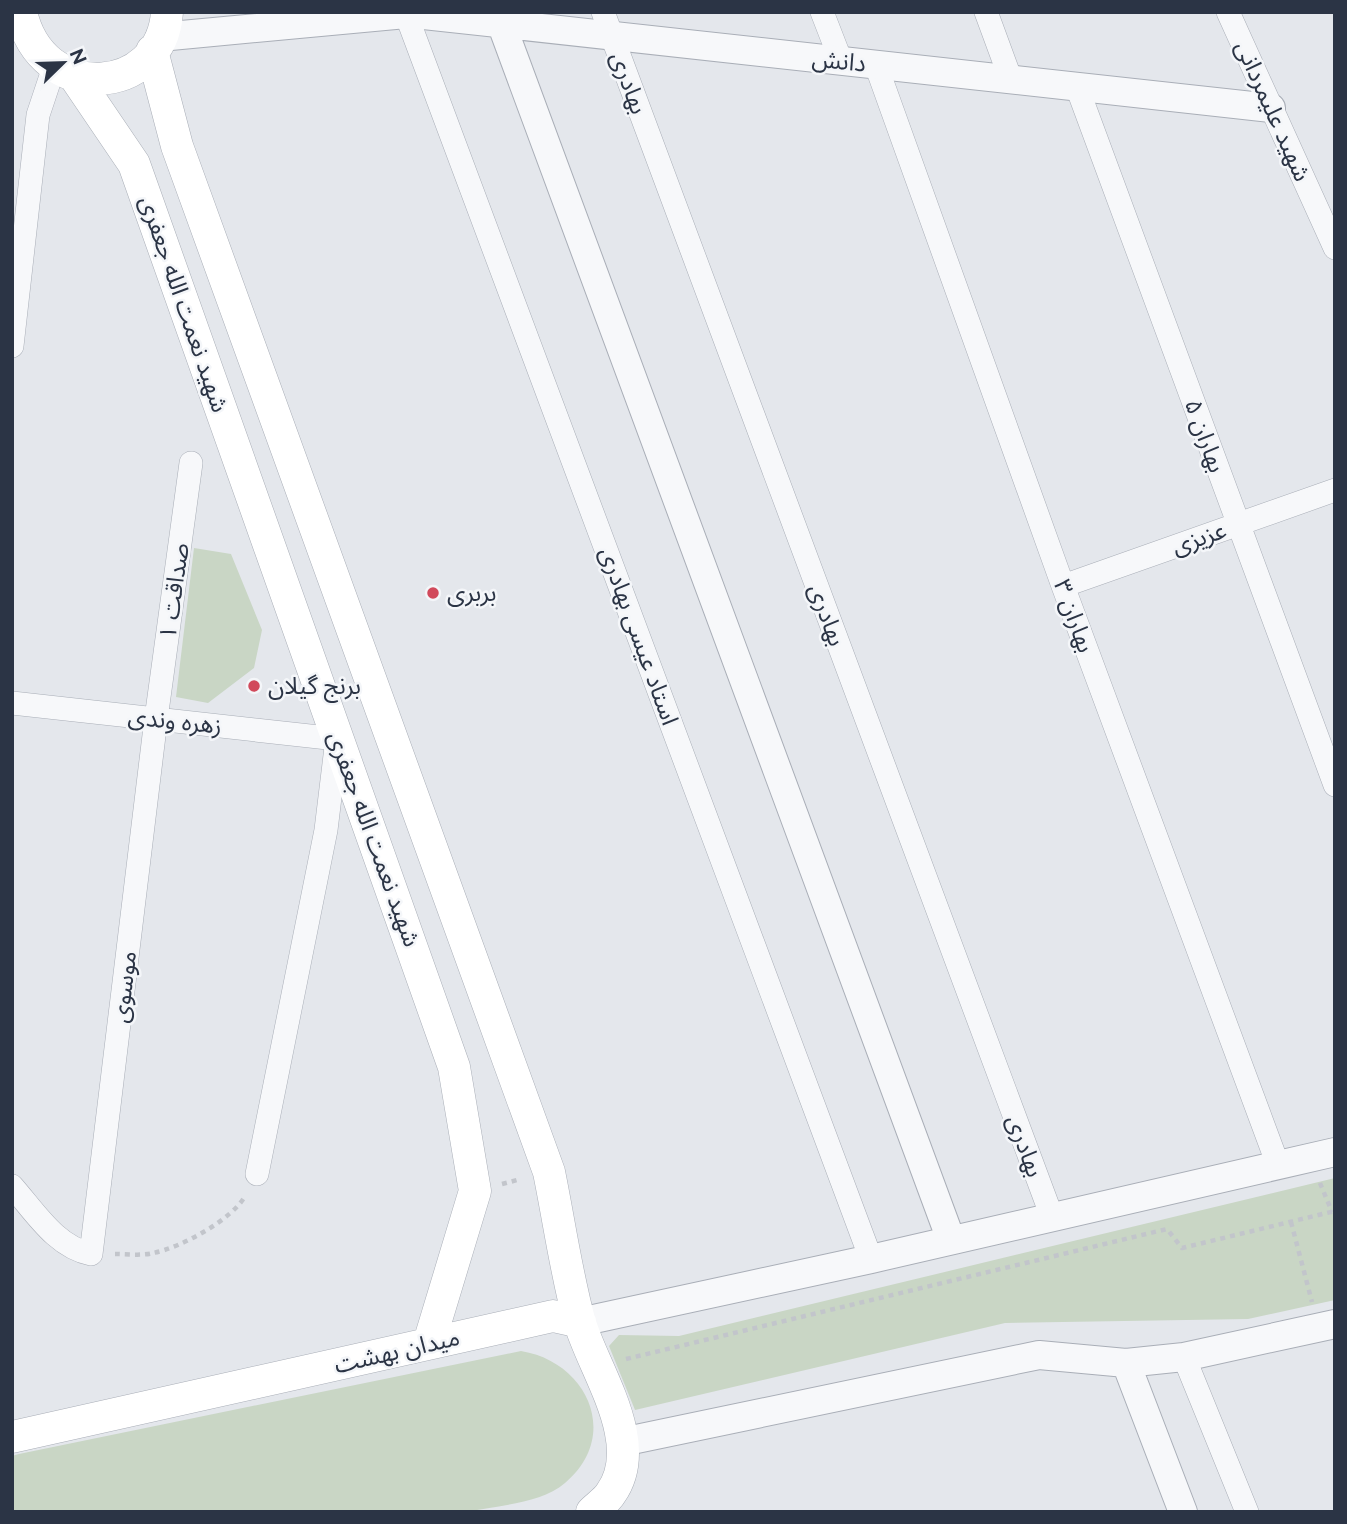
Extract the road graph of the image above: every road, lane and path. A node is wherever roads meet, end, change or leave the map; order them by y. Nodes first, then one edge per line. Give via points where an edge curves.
1 (822, 12) edge
2 (986, 12) edge
3 (1228, 12) edge
4 (401, 13) edge
5 (499, 18) edge
6 (20, 22) edge
7 (607, 24) edge
8 (160, 33) edge
9 (841, 61) junction
10 (876, 65) junction
11 (64, 72) junction
12 (1011, 80) junction
13 (1077, 87) junction
14 (1271, 108) junction
15 (1335, 248) edge
16 (12, 346) edge
17 (191, 463) dead end
18 (1335, 490) edge
19 (1238, 524) junction
20 (1063, 586) junction
21 (12, 703) edge
22 (156, 719) junction
23 (337, 739) junction
24 (1335, 785) edge
25 (1335, 1152) edge
26 (1278, 1165) junction
27 (257, 1174) joint
28 (527, 1177) dead end
29 (500, 1184) dead end
30 (12, 1186) edge
31 (1335, 1211) edge
32 (1052, 1217) junction
33 (1291, 1222) junction
34 (951, 1240) junction
35 (91, 1254) junction
36 (871, 1259) junction
37 (580, 1322) junction
38 (1326, 1326) edge
39 (429, 1343) junction
40 (1184, 1357) junction
41 (1126, 1363) junction
42 (600, 1366) junction
43 (12, 1437) edge
44 (622, 1442) junction
45 (607, 1505) edge
46 (1183, 1512) edge
47 (1247, 1512) edge

1 - 9 street
2 - 12 street
3 - 14 street, شهید علیمردانی
4 - 5 street, دانش
4 - 8 street, دانش
4 - 36 street, استاد عیسی بهادری
5 - 7 street, دانش
5 - 34 street
6 - 11 main road, شهید نعمت الله جعفری via 36,51
7 - 9 street, دانش
7 - 32 street, بهادری
8 - 11 main road via 141,63 117,75 92,79
8 - 37 main road, شهید نعمت الله جعفری via 177,146 549,1172
9 - 10 street, دانش
10 - 12 street, دانش
10 - 20 street, بهاران ۳
11 - 16 street via 38,114
11 - 23 main road, شهید نعمت الله جعفری via 134,164
12 - 13 street, دانش
13 - 14 street, دانش
13 - 19 street, بهاران ۵
14 - 15 street, شهید علیمردانی
17 - 22 street, صداقت ۱
18 - 19 street, عزیزی
19 - 20 street, عزیزی
19 - 24 street, بهاران ۵
20 - 26 street, بهاران ۳
21 - 22 street, زهره وندی
22 - 23 street, زهره وندی
22 - 35 street, موسوی
23 - 27 street via 326,830
23 - 39 main road, شهید نعمت الله جعفری via 454,1067 475,1191
25 - 26 street
26 - 32 street
27 - 35 path via 241,1204 188,1239 153,1253
28 - 29 path
30 - 35 street via 59,1240 74,1251
31 - 33 path
32 - 34 street
33 - 38 path
33 - 42 path via 1182,1248 1167,1229
34 - 36 street
36 - 37 street
37 - 39 main road, میدان بهشت via 553,1316
37 - 42 main road
38 - 40 street
39 - 43 main road, میدان بهشت
40 - 41 street
40 - 47 street
41 - 44 street via 1040,1355
41 - 46 street
42 - 44 main road
44 - 45 main road via 621,1466

